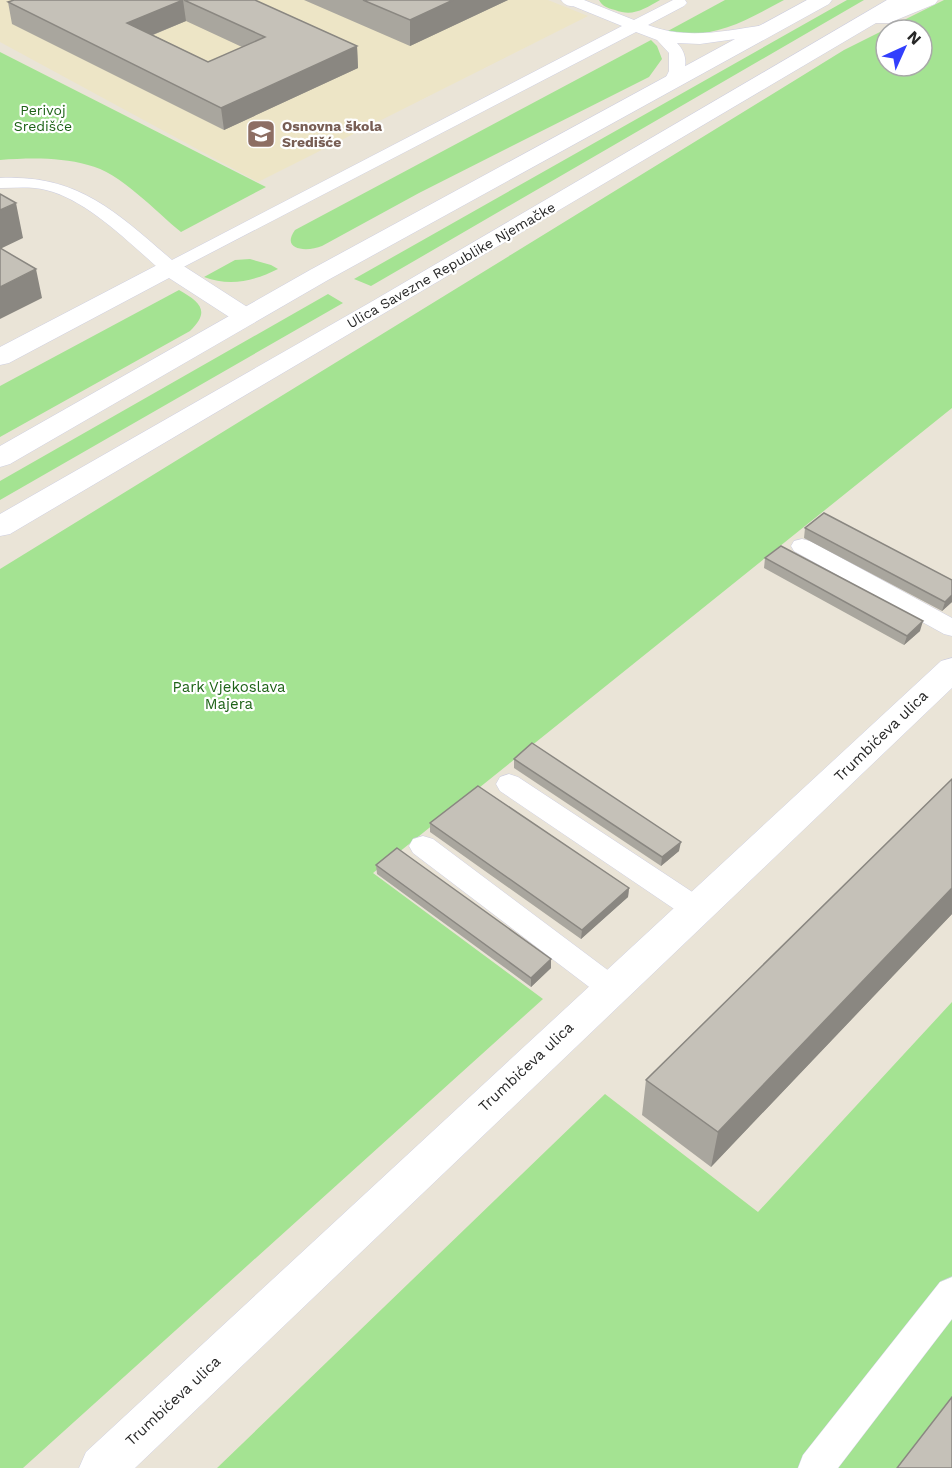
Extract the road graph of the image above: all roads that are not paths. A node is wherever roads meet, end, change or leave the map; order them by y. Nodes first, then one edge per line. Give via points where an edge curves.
1 (573, 0) edge
2 (822, 0) edge
3 (901, 0) edge
4 (928, 0) edge
5 (679, 3) dead end
6 (636, 26) junction
7 (764, 30) junction
8 (663, 37) junction
9 (838, 37) junction
10 (672, 81) junction
11 (0, 183) edge
12 (170, 268) junction
13 (246, 317) junction
14 (0, 357) edge
15 (0, 458) edge
16 (0, 527) edge
17 (802, 546) dead end
18 (952, 628) edge
19 (952, 669) edge
20 (509, 784) dead end
21 (423, 846) dead end
22 (696, 909) junction
23 (611, 987) junction
24 (952, 1293) edge
25 (102, 1468) edge
26 (816, 1468) edge

1 - 6 lane
2 - 7 street
3 - 9 street, Ulica Savezne Republike Njemačke
4 - 9 street
5 - 6 lane
6 - 8 lane
6 - 12 lane
7 - 8 lane via 700,39
7 - 10 street
8 - 10 lane via 677,52 677,71
9 - 16 street, Ulica Savezne Republike Njemačke
10 - 13 street
11 - 12 lane via 55,187 76,197
12 - 13 street
12 - 14 street
13 - 15 street
17 - 18 lane
19 - 22 street, Trumbićeva ulica
20 - 22 lane
21 - 23 lane
22 - 23 street, Trumbićeva ulica
23 - 25 street, Trumbićeva ulica
24 - 26 lane

